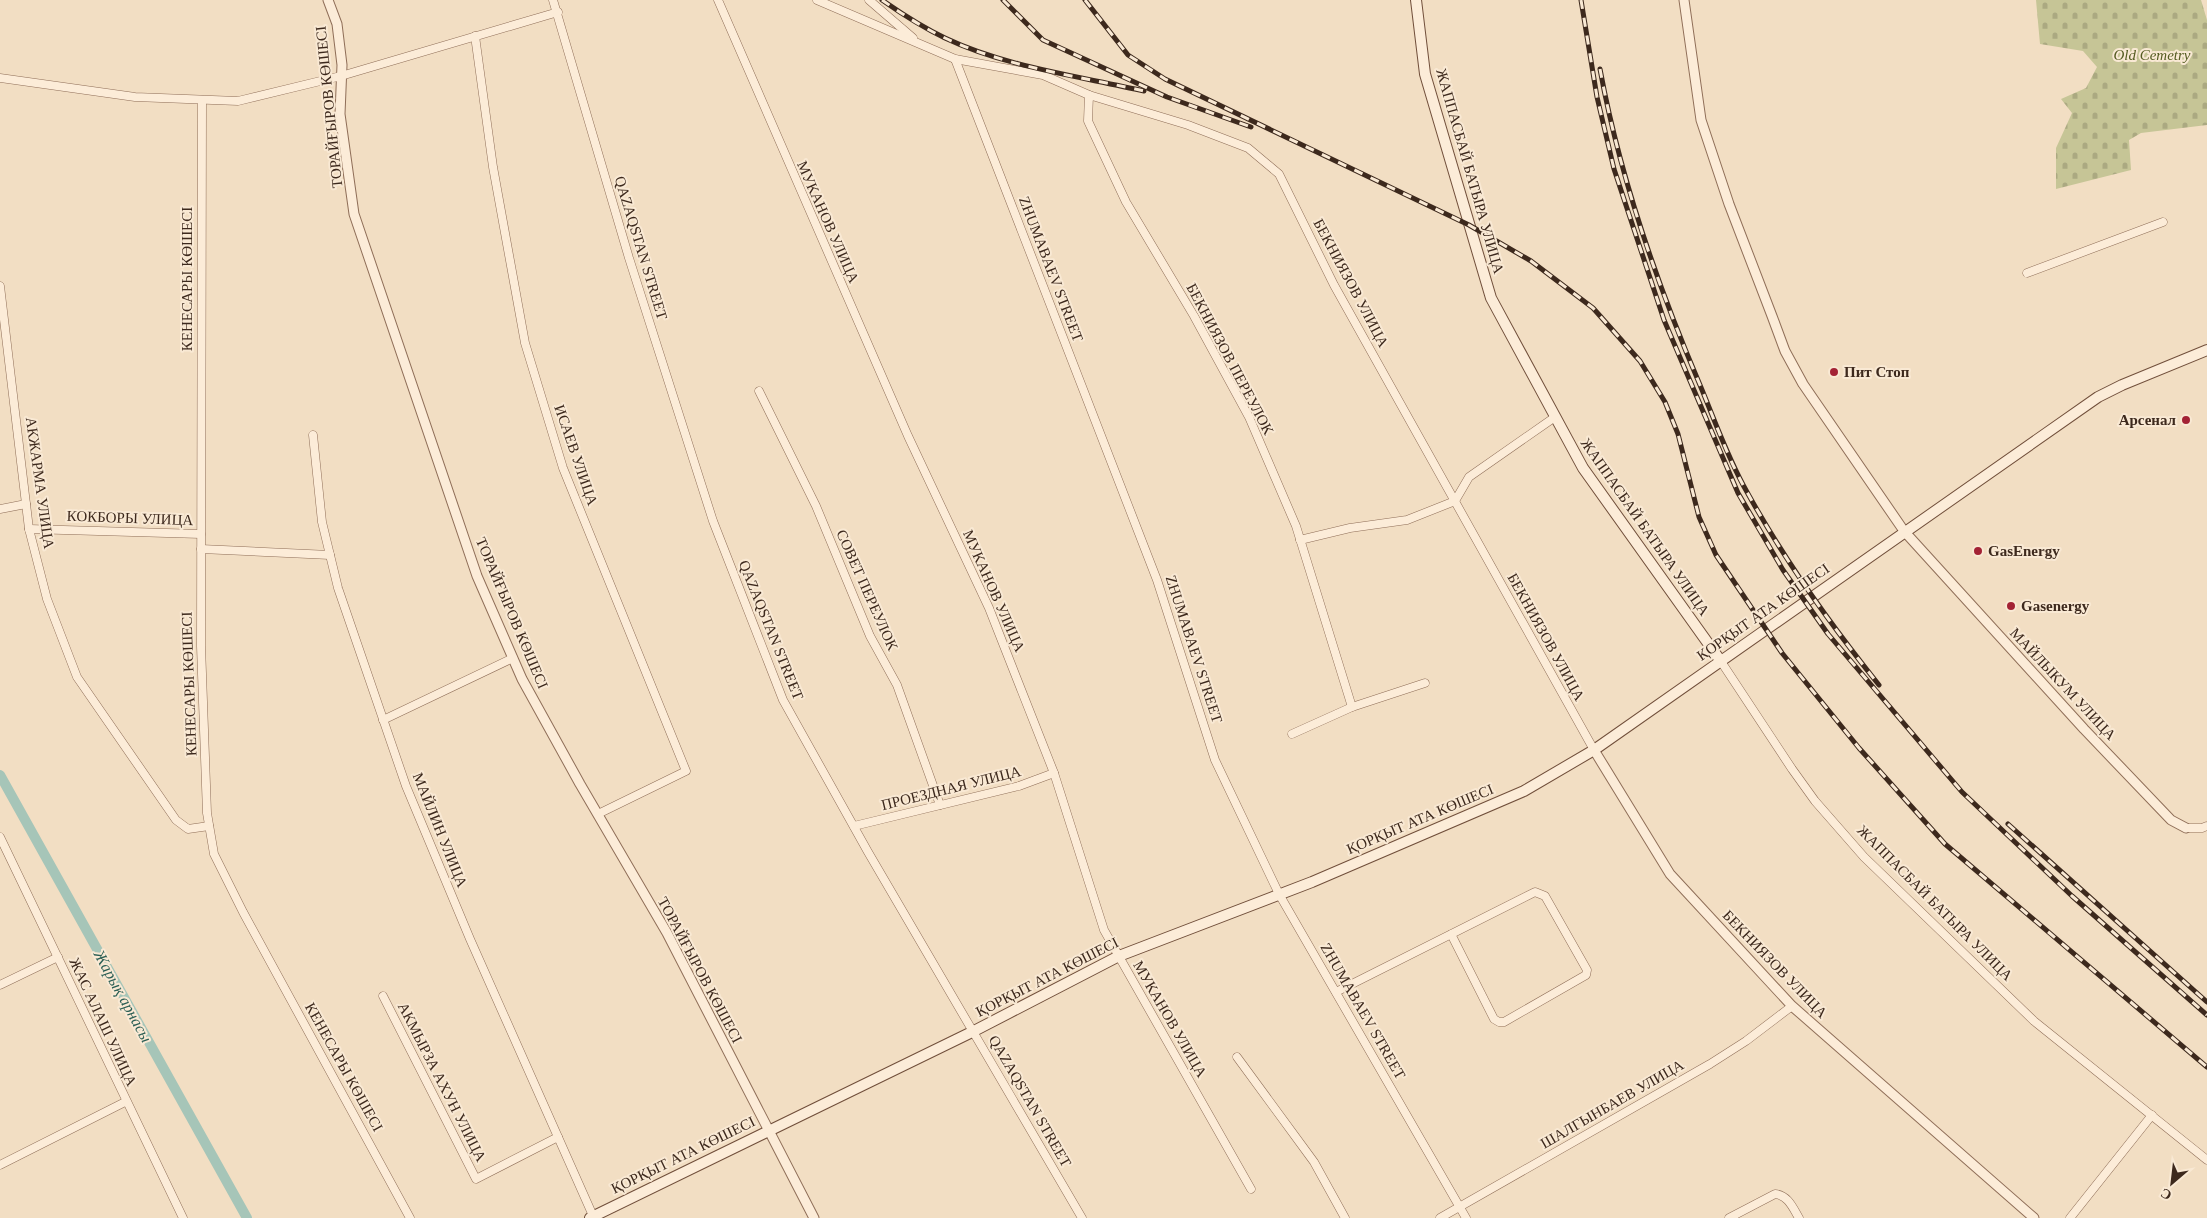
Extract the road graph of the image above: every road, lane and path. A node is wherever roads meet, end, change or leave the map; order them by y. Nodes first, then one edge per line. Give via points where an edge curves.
1 (328, 0) edge
2 (553, 0) edge
3 (718, 0) edge
4 (817, 0) edge
5 (870, 0) edge
6 (1416, 0) edge
7 (1684, 0) edge
8 (558, 12) junction
9 (475, 36) junction
10 (918, 43) junction
11 (955, 59) junction
12 (341, 76) junction
13 (0, 78) edge
14 (1089, 95) junction
15 (202, 100) junction
16 (2163, 222) dead end
17 (2027, 273) dead end
18 (0, 286) edge
19 (2207, 350) edge
20 (759, 392) dead end
21 (1555, 417) junction
22 (313, 435) dead end
23 (1455, 501) junction
24 (26, 504) junction
25 (0, 509) edge
26 (29, 529) junction
27 (1904, 531) junction
28 (201, 534) junction
29 (1300, 540) junction
30 (201, 549) junction
31 (330, 555) junction
32 (513, 658) junction
33 (1720, 660) junction
34 (1425, 683) dead end
35 (1352, 707) junction
36 (383, 720) junction
37 (1292, 734) dead end
38 (1594, 750) junction
39 (1054, 773) junction
40 (940, 805) junction
41 (598, 814) junction
42 (210, 826) junction
43 (854, 826) junction
44 (2207, 826) edge
45 (2186, 828) joint
46 (0, 837) edge
47 (1279, 894) junction
48 (1451, 934) junction
49 (1119, 956) junction
50 (58, 957) junction
51 (0, 985) edge
52 (1336, 992) junction
53 (383, 996) dead end
54 (1792, 1006) junction
55 (974, 1031) junction
56 (1237, 1057) dead end
57 (125, 1102) junction
58 (2152, 1116) junction
59 (768, 1130) junction
60 (558, 1137) junction
61 (2207, 1160) edge
62 (0, 1164) edge
63 (1251, 1189) dead end
64 (1460, 1207) junction
65 (183, 1218) edge
66 (410, 1218) edge
67 (592, 1218) edge
68 (814, 1218) edge
69 (1082, 1218) edge
70 (1345, 1218) edge
71 (1440, 1218) edge
72 (1466, 1218) edge
73 (1729, 1218) edge
74 (1799, 1218) edge
75 (2034, 1218) edge
76 (2070, 1218) edge

1 - 12 street, ТОРАЙҒЫРОВ КӨШЕСІ via 337,24
2 - 8 street, QAZAQSTAN STREET
3 - 39 street, МУКАНОВ УЛИЦА via 908,436 989,608
4 - 10 street, БЕКНИЯЗОВ УЛИЦА
5 - 10 street
6 - 21 main road, ЖАППАСБАЙ БАТЫРА УЛИЦА via 1425,74 1491,298
7 - 27 street, МАЙЛЫКУМ УЛИЦА via 1701,120 1785,351 1803,384
8 - 9 street
8 - 43 street, QAZAQSTAN STREET via 628,258 713,521 783,700
9 - 12 street
9 - 41 street, ИСАЕВ УЛИЦА via 493,167 525,343 563,468 686,771
10 - 11 street, БЕКНИЯЗОВ УЛИЦА
11 - 14 street, БЕКНИЯЗОВ УЛИЦА via 1043,76
11 - 47 street, ZHUMABAEV STREET via 1158,580 1215,760
12 - 15 street via 238,102
12 - 32 street, ТОРАЙҒЫРОВ КӨШЕСІ via 340,114 354,214 477,576
13 - 15 street via 134,97
14 - 23 street, БЕКНИЯЗОВ УЛИЦА via 1188,125 1248,148 1279,174 1334,285
14 - 29 street, БЕКНИЯЗОВ ПЕРЕУЛОК via 1088,121 1126,202 1249,417
15 - 28 street, КЕНЕСАРЫ КӨШЕСІ
16 - 17 street
18 - 24 street, АКЖАРМА УЛИЦА
19 - 27 main road, ҚОРҚЫТ АТА КӨШЕСІ via 2098,397
20 - 40 street, СОВЕТ ПЕРЕУЛОК via 816,506 870,636 897,685
21 - 23 street via 1469,477
21 - 33 main road, ЖАППАСБАЙ БАТЫРА УЛИЦА via 1583,468
22 - 31 street, МАЙЛИН УЛИЦА via 322,522
23 - 29 street via 1407,520 1350,528
23 - 38 street, БЕКНИЯЗОВ УЛИЦА
24 - 25 street
24 - 26 street, АКЖАРМА УЛИЦА
26 - 28 street, КОКБОРЫ УЛИЦА
26 - 42 street, АКЖАРМА УЛИЦА via 46,599 77,677 176,820 188,829
27 - 33 main road, ҚОРҚЫТ АТА КӨШЕСІ
27 - 45 street, МАЙЛЫКУМ УЛИЦА via 2084,729 2171,820
28 - 30 street, КЕНЕСАРЫ КӨШЕСІ
29 - 35 street, БЕКНИЯЗОВ ПЕРЕУЛОК
30 - 31 street, КОКБОРЫ УЛИЦА
30 - 42 street, КЕНЕСАРЫ КӨШЕСІ via 201,646
31 - 36 street, МАЙЛИН УЛИЦА
32 - 36 street
32 - 41 street, ТОРАЙҒЫРОВ КӨШЕСІ
33 - 38 main road, ҚОРҚЫТ АТА КӨШЕСІ
33 - 58 street, ЖАППАСБАЙ БАТЫРА УЛИЦА via 1792,769 1864,857 2034,1021
34 - 35 street
35 - 37 street
36 - 60 street, МАЙЛИН УЛИЦА via 410,795 470,938
38 - 47 main road, ҚОРҚЫТ АТА КӨШЕСІ via 1524,791
38 - 54 street, БЕКНИЯЗОВ УЛИЦА via 1670,874
39 - 40 street, ПРОЕЗДНАЯ УЛИЦА via 1019,786
39 - 49 street, МУКАНОВ УЛИЦА via 1104,930
40 - 43 street, ПРОЕЗДНАЯ УЛИЦА
41 - 59 street, ТОРАЙҒЫРОВ КӨШЕСІ via 667,933
42 - 66 street, КЕНЕСАРЫ КӨШЕСІ via 214,854 243,912
43 - 55 street, QAZAQSTAN STREET
44 - 45 street
46 - 50 street, ЖАС АЛАШ УЛИЦА
47 - 49 main road, ҚОРҚЫТ АТА КӨШЕСІ
47 - 52 street, ZHUMABAEV STREET
48 - 48 street via 1534,892 1540,893 1545,896 1586,975 1499,1022 1494,1019
48 - 52 street
49 - 55 main road, ҚОРҚЫТ АТА КӨШЕСІ
49 - 63 street, МУКАНОВ УЛИЦА
50 - 51 street
50 - 57 street, ЖАС АЛАШ УЛИЦА
52 - 64 street, ZHUMABAEV STREET
53 - 60 street, АКМЫРЗА АХУН УЛИЦА via 476,1179
54 - 64 street, ШАЛГЫНБАЕВ УЛИЦА via 1710,1064
54 - 75 street, БЕКНИЯЗОВ УЛИЦА
55 - 59 main road, ҚОРҚЫТ АТА КӨШЕСІ
55 - 69 street, QAZAQSTAN STREET
56 - 70 street via 1314,1162
57 - 62 street
57 - 65 street, ЖАС АЛАШ УЛИЦА
58 - 61 street, ЖАППАСБАЙ БАТЫРА УЛИЦА
58 - 76 street
59 - 67 main road, ҚОРҚЫТ АТА КӨШЕСІ
59 - 68 street, ТОРАЙҒЫРОВ КӨШЕСІ
60 - 67 street, МАЙЛИН УЛИЦА
64 - 71 street, ШАЛГЫНБАЕВ УЛИЦА
64 - 72 street, ZHUMABAEV STREET
73 - 74 street via 1775,1194 1781,1194

